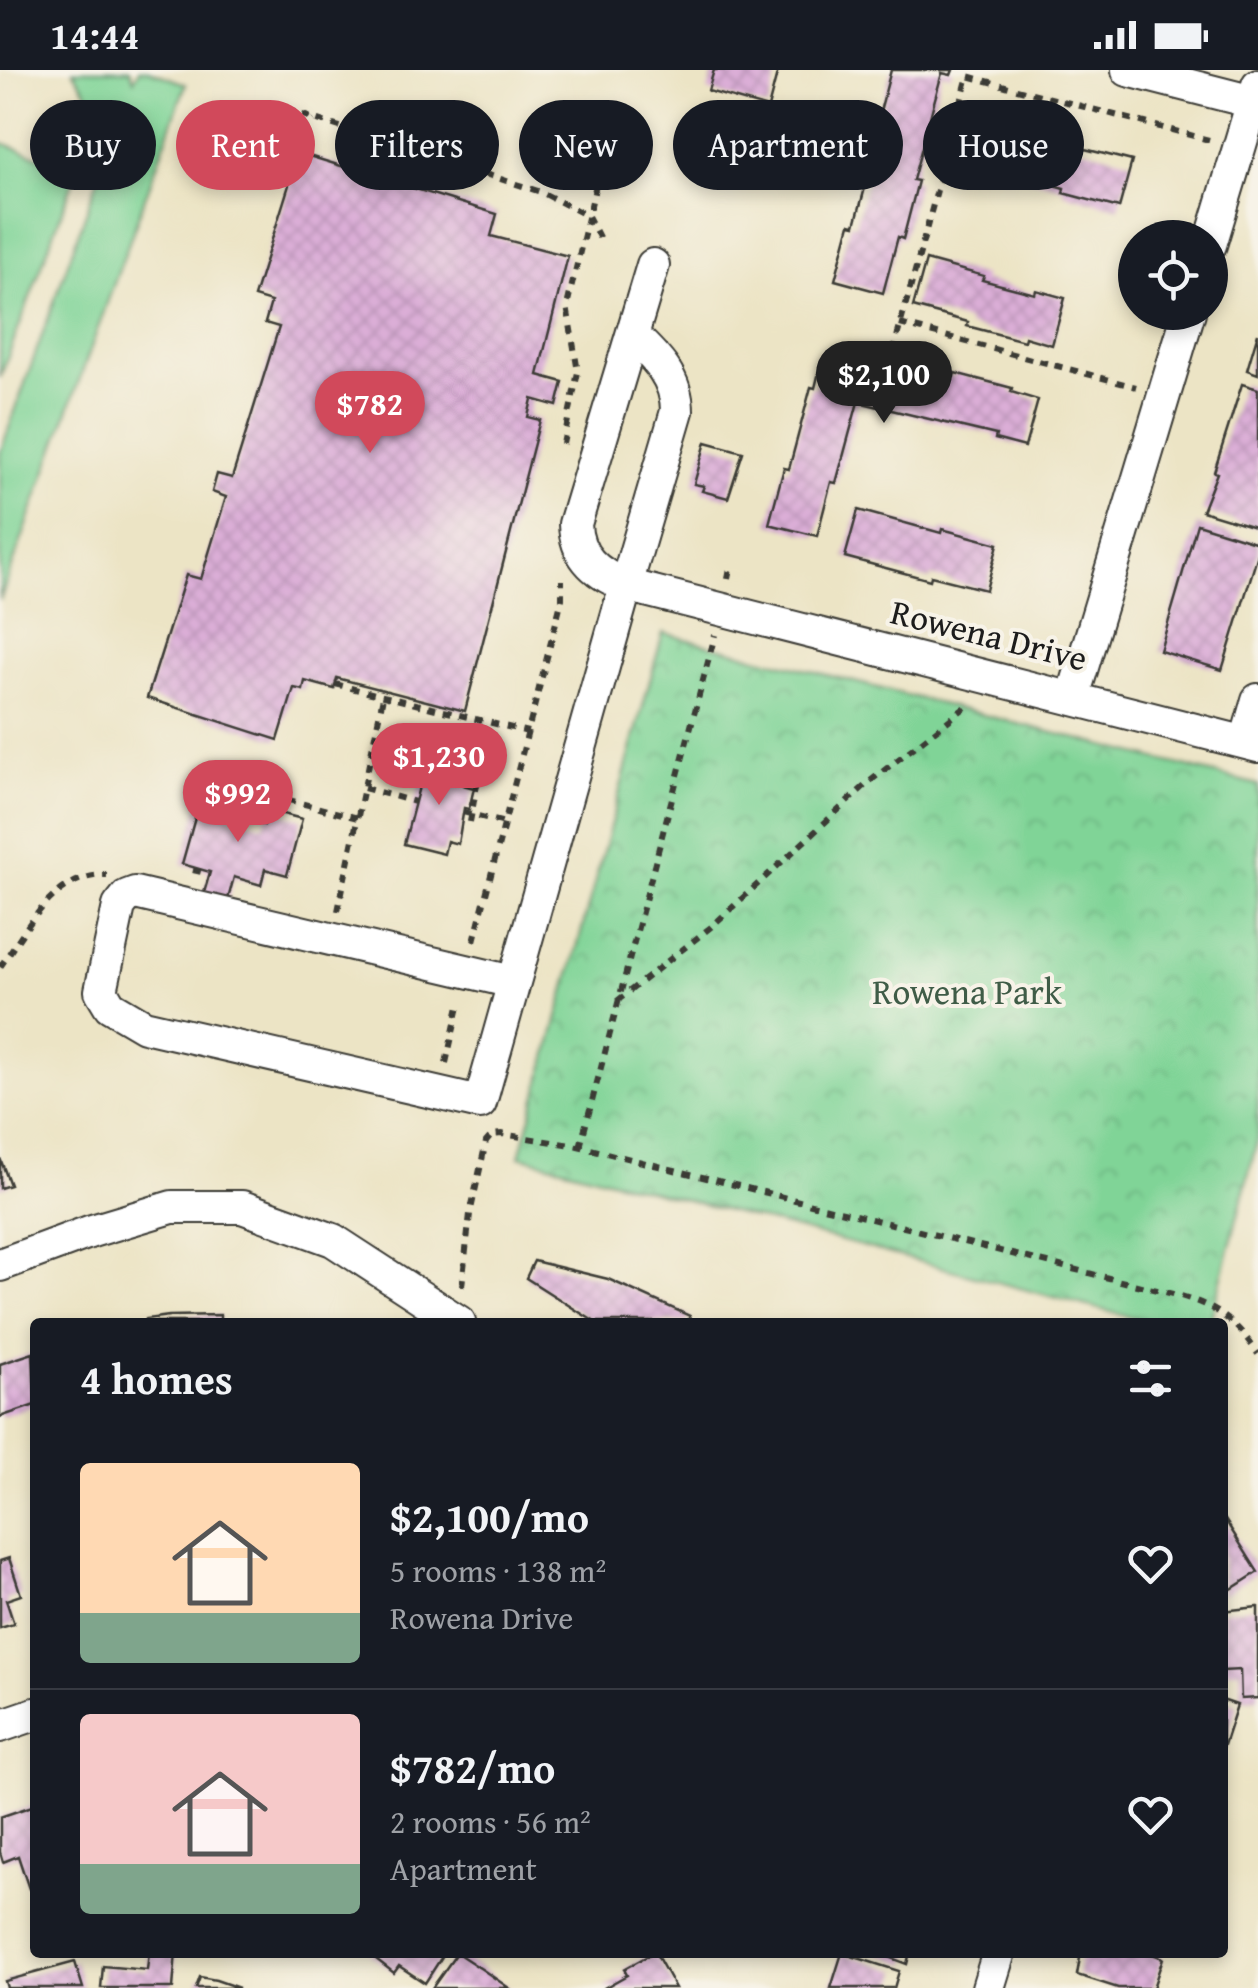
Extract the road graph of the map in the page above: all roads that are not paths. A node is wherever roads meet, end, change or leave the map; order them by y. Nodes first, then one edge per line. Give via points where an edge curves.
1 (1128, 70) edge
2 (1255, 94) edge
3 (1217, 220) edge
4 (653, 265) dead end
5 (1184, 330) edge
6 (632, 336) junction
7 (626, 585) junction
8 (1073, 697) junction
9 (1258, 700) edge
10 (1252, 744) edge
11 (513, 982) junction
12 (0, 1265) edge
13 (452, 1318) edge
14 (30, 1716) edge
15 (0, 1726) edge
16 (997, 1958) edge
17 (988, 1988) edge

1 - 2 street
2 - 3 street
4 - 6 street, Rowena Drive
5 - 8 street
6 - 7 street via 664,369 677,402
6 - 7 street, Rowena Drive via 574,524 583,556
7 - 8 street, Rowena Drive
7 - 11 street
8 - 10 street, Rowena Drive
9 - 10 street
11 - 11 street via 132,893 118,909 101,991 110,1006 144,1026 480,1103
12 - 13 street via 172,1207 242,1207 333,1240
14 - 15 street
16 - 17 street

